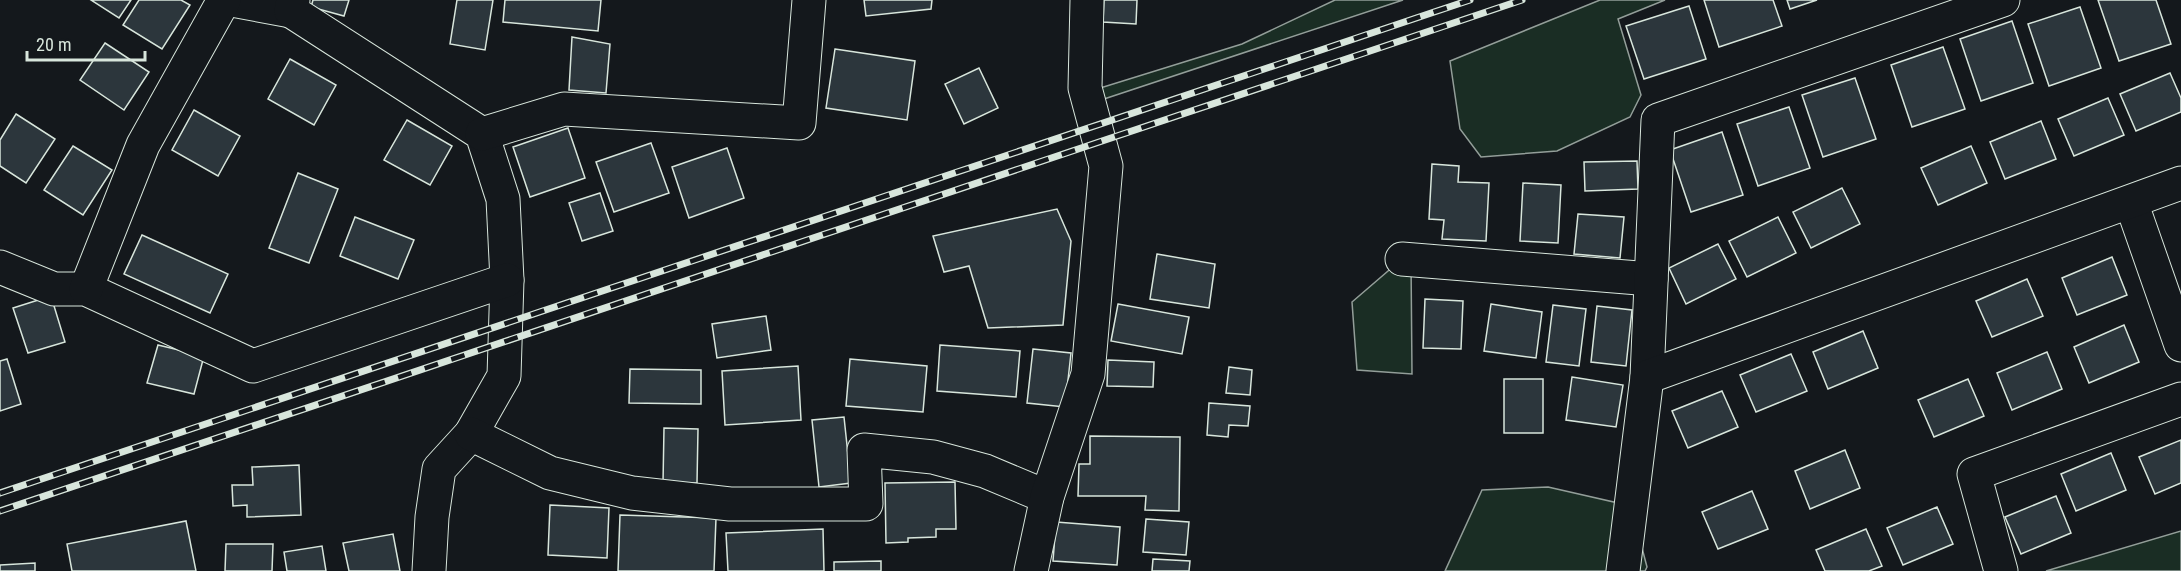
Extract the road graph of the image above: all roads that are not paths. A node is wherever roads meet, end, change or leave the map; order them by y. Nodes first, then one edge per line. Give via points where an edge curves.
1 (224, 0) edge
2 (232, 0) edge
3 (809, 0) edge
4 (1087, 0) edge
5 (2003, 0) edge
6 (292, 5) edge
7 (482, 134) junction
8 (2181, 183) edge
9 (2131, 202) junction
10 (1402, 259) dead end
11 (0, 267) edge
12 (1651, 279) junction
13 (507, 280) junction
14 (86, 289) junction
15 (2181, 345) edge
16 (1647, 377) junction
17 (2181, 399) edge
18 (471, 434) junction
19 (1047, 497) junction
20 (429, 571) edge
21 (1031, 571) edge
22 (1623, 571) edge
23 (2001, 571) edge

1 - 14 street via 143,145
2 - 6 street
3 - 7 street via 799,123 564,109
4 - 19 street via 1085,88 1106,166 1088,374
5 - 12 street via 1658,120
6 - 7 street
7 - 13 street via 503,199
8 - 9 street
9 - 15 street
9 - 16 street
10 - 12 street
11 - 14 street via 54,289
12 - 16 street
13 - 14 street via 253,366
13 - 18 street via 504,376
16 - 22 street
17 - 23 street via 1974,474
18 - 19 street via 550,473 632,493 730,504 866,504 864,450 933,457 986,471
18 - 20 street via 439,470
19 - 21 street

